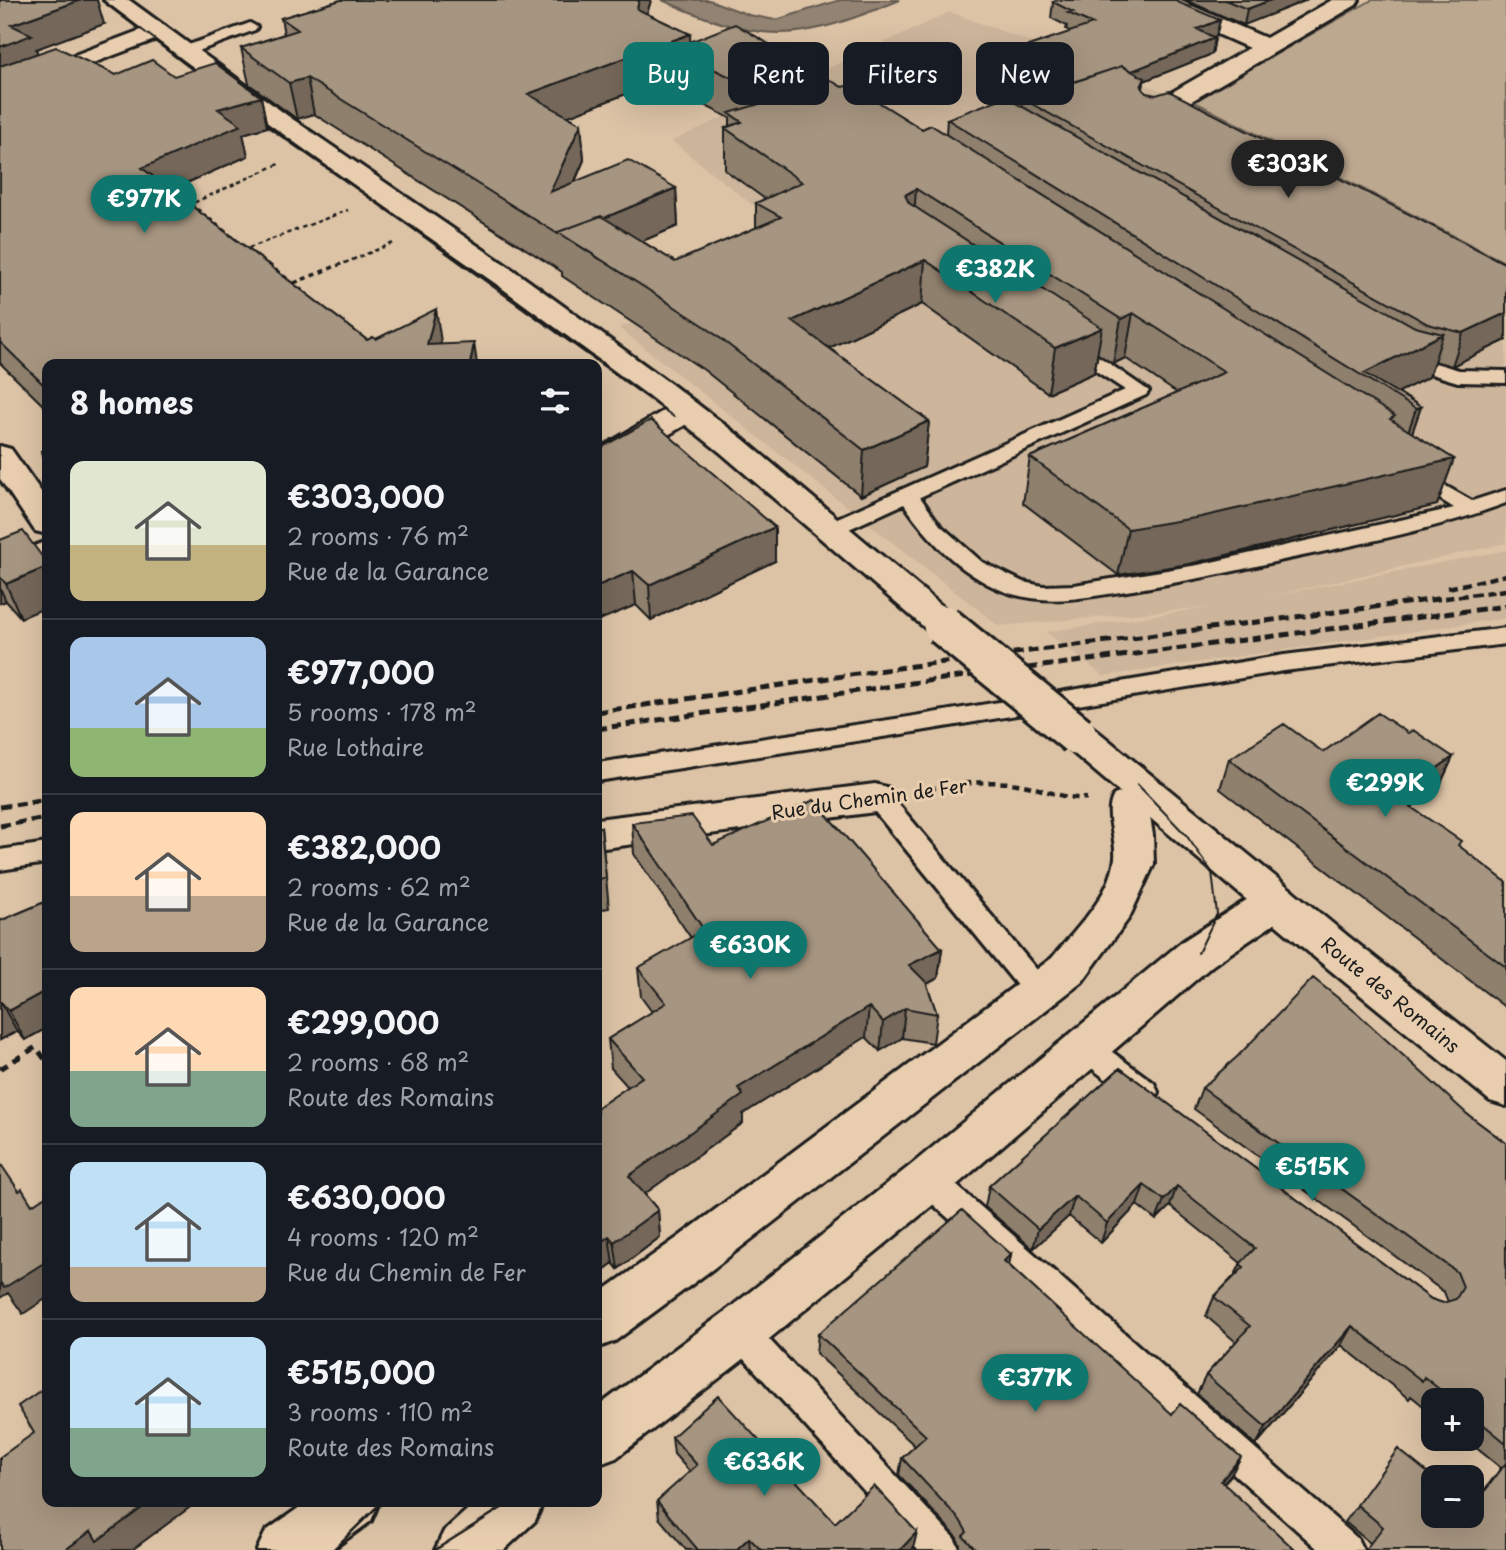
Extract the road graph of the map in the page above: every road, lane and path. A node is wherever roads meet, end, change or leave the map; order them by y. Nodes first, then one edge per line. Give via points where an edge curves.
1 (115, 0) edge
2 (1160, 0) edge
3 (1348, 0) edge
4 (250, 27) dead end
5 (157, 31) junction
6 (1266, 47) junction
7 (185, 51) junction
8 (0, 91) edge
9 (1150, 115) edge
10 (316, 147) junction
11 (386, 196) junction
12 (433, 228) junction
13 (248, 248) junction
14 (293, 284) junction
15 (314, 300) edge
16 (1048, 331) edge
17 (1385, 349) edge
18 (1506, 377) edge
19 (680, 414) junction
20 (0, 456) edge
21 (602, 460) edge
22 (1400, 464) edge
23 (907, 494) junction
24 (1506, 496) edge
25 (1469, 509) junction
26 (42, 517) edge
27 (831, 529) junction
28 (42, 550) edge
29 (0, 567) edge
30 (931, 626) junction
31 (1506, 636) edge
32 (602, 771) edge
33 (1127, 794) junction
34 (875, 798) junction
35 (602, 833) edge
36 (42, 854) edge
37 (0, 860) edge
38 (1277, 901) junction
39 (1038, 991) junction
40 (1086, 1048) junction
41 (42, 1054) edge
42 (0, 1069) edge
43 (1506, 1087) edge
44 (1166, 1108) edge
45 (928, 1180) junction
46 (602, 1320) edge
47 (740, 1331) junction
48 (602, 1435) edge
49 (345, 1507) edge
50 (510, 1507) edge
51 (285, 1550) edge
52 (463, 1550) edge
53 (942, 1550) edge
54 (1345, 1550) edge

1 - 5 street
2 - 6 street
3 - 6 street
4 - 7 lane
5 - 7 street
5 - 8 street
6 - 9 street
7 - 10 street
10 - 11 street
10 - 13 path via 191,204
11 - 12 street
11 - 13 path
12 - 14 path
12 - 19 street
13 - 14 path
14 - 15 path
16 - 23 lane via 1139,391
17 - 18 lane via 1409,363 1458,376
19 - 21 street
19 - 27 street via 732,446
19 - 30 street
20 - 26 street
22 - 25 lane
23 - 25 lane via 933,530 974,567 1017,588 1043,593 1198,572 1447,518
23 - 27 lane
24 - 25 lane
27 - 30 street
28 - 29 lane
30 - 33 street, Route des Romains
31 - 32 lane via 1284,663
33 - 34 path, Rue du Chemin de Fer via 1072,800 1000,782 964,783
33 - 38 street, Route des Romains via 1212,872
33 - 39 street via 1135,862 1117,902 1066,970
34 - 35 street, Rue du Chemin de Fer
34 - 39 lane
36 - 37 lane
38 - 40 street via 1198,953
38 - 43 street, Route des Romains
39 - 46 street
40 - 44 lane
40 - 45 street
41 - 42 path via 37,1047
45 - 47 street
45 - 54 lane
47 - 48 street
47 - 53 lane
49 - 51 street
50 - 52 street

